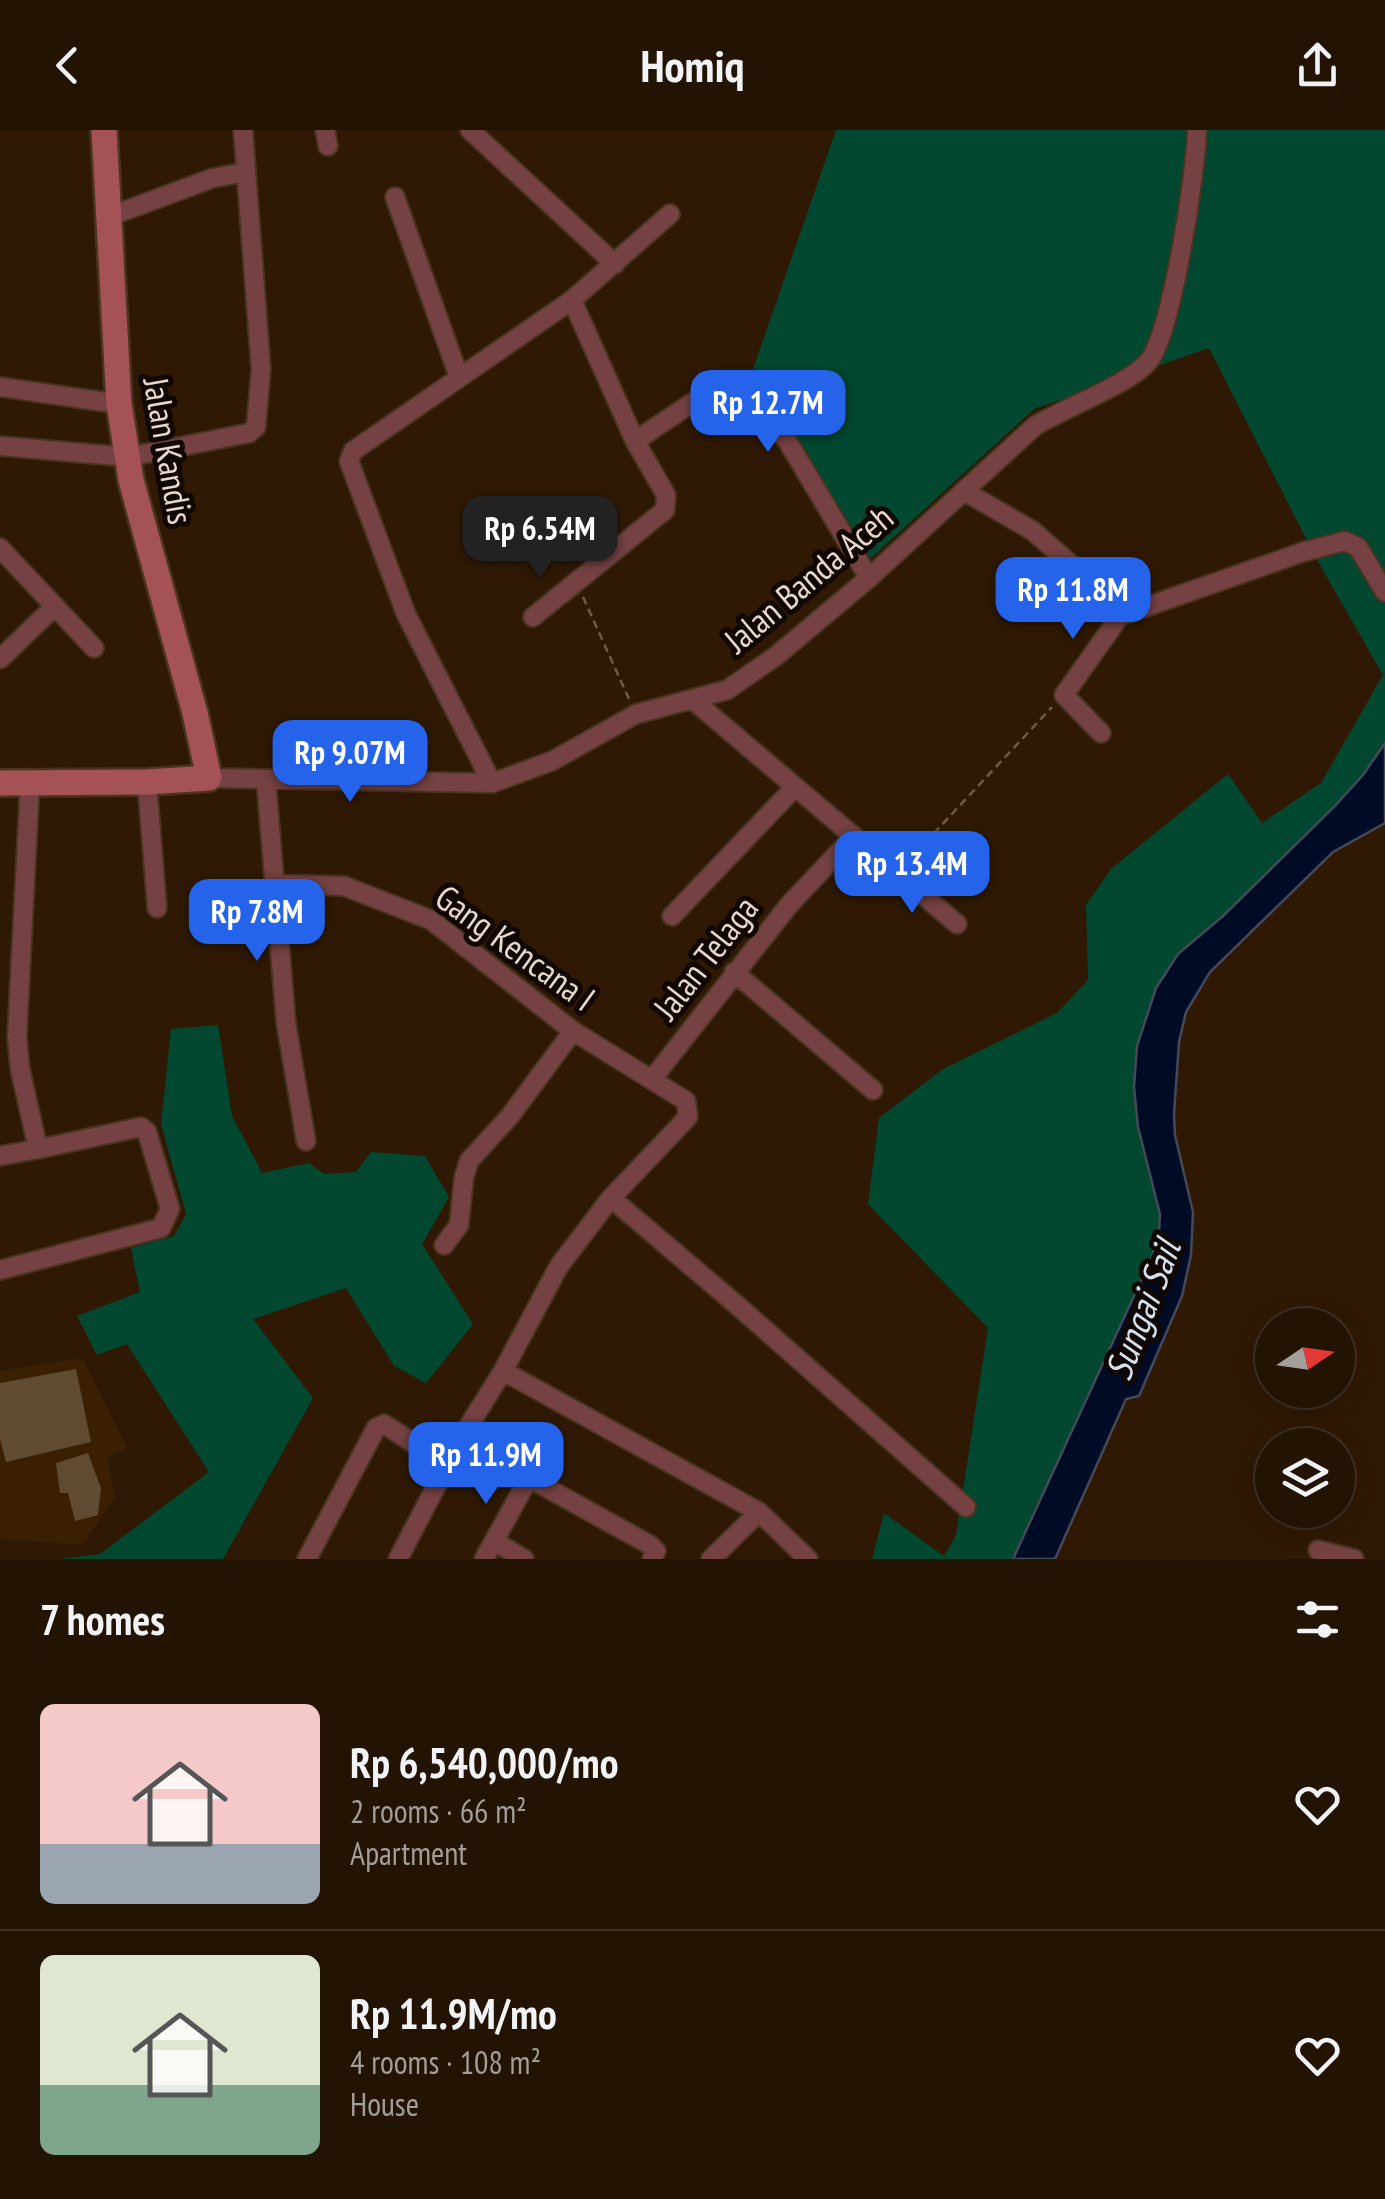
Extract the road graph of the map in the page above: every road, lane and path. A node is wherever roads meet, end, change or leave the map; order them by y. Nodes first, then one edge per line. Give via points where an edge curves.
1 (104, 130) edge
2 (243, 130) edge
3 (470, 130) edge
4 (1197, 130) edge
5 (246, 172) junction
6 (394, 197) dead end
7 (670, 214) dead end
8 (108, 216) junction
9 (615, 264) junction
10 (572, 300) junction
11 (459, 377) junction
12 (0, 387) edge
13 (119, 404) junction
14 (635, 441) junction
15 (0, 446) edge
16 (128, 457) junction
17 (964, 491) junction
18 (0, 548) edge
19 (869, 578) junction
20 (576, 582) junction
21 (1385, 592) edge
22 (55, 606) junction
23 (1120, 616) junction
24 (533, 617) dead end
25 (94, 648) dead end
26 (0, 660) edge
27 (1064, 695) junction
28 (693, 700) junction
29 (636, 714) junction
30 (1100, 733) dead end
31 (208, 778) junction
32 (266, 780) junction
33 (30, 782) junction
34 (147, 782) junction
35 (0, 783) edge
36 (492, 783) junction
37 (795, 787) junction
38 (854, 836) junction
39 (897, 872) junction
40 (273, 884) junction
41 (157, 908) dead end
42 (672, 916) dead end
43 (957, 924) dead end
44 (734, 972) junction
45 (573, 1031) junction
46 (653, 1078) junction
47 (873, 1090) dead end
48 (306, 1140) dead end
49 (38, 1150) junction
50 (0, 1156) edge
51 (610, 1198) junction
52 (444, 1245) dead end
53 (0, 1270) edge
54 (503, 1371) junction
55 (463, 1435) junction
56 (448, 1465) junction
57 (530, 1478) junction
58 (966, 1506) dead end
59 (759, 1512) junction
60 (494, 1541) junction
61 (1318, 1550) dead end
62 (308, 1559) edge
63 (398, 1559) edge
64 (484, 1559) edge
65 (524, 1559) edge
66 (652, 1559) edge
67 (712, 1559) edge
68 (808, 1559) edge
69 (1354, 1559) edge

1 - 8 street, Jalan Kandis
2 - 5 street
3 - 9 street
4 - 17 street, Jalan Banda Aceh via 1164,332 1148,363 1035,426
5 - 8 street
5 - 16 street via 261,370 256,427
6 - 11 street
7 - 9 street
8 - 13 street, Jalan Kandis
9 - 10 street
10 - 11 street
10 - 14 street
11 - 36 street via 349,460 406,614
12 - 13 street
13 - 16 street, Jalan Kandis
14 - 19 street via 724,381 738,382 788,442
14 - 20 street via 666,495 665,510
15 - 16 street
16 - 31 street, Jalan Kandis
17 - 19 street, Jalan Banda Aceh
17 - 23 street via 1032,531
18 - 22 street
19 - 28 street, Jalan Banda Aceh via 735,686
20 - 24 street
20 - 29 path
21 - 23 street via 1358,547 1345,540
22 - 25 street
22 - 26 street
23 - 27 street
27 - 30 street
27 - 39 path
28 - 29 street, Jalan Banda Aceh
28 - 37 street
29 - 36 street, Jalan Banda Aceh via 552,760
31 - 32 street, Jalan Banda Aceh
31 - 34 street, Jalan Banda Aceh
32 - 36 street, Jalan Banda Aceh
32 - 40 street
33 - 34 street, Jalan Banda Aceh
33 - 35 street, Jalan Banda Aceh
33 - 49 street via 18,1037
34 - 41 street
37 - 38 street
37 - 42 street
38 - 39 street
38 - 44 street, Jalan Telaga
39 - 43 street
40 - 45 street, Gang Kencana I via 344,886 431,920
40 - 48 street via 288,1041
44 - 46 street, Jalan Telaga
44 - 47 street
45 - 46 street, Gang Kencana I
45 - 52 street via 469,1161 459,1225
46 - 51 street, Gang Kencana I via 686,1102 688,1117
49 - 50 street
49 - 53 street via 141,1126 170,1209 162,1228
51 - 54 street via 559,1266
51 - 58 street
54 - 55 street
54 - 59 street
55 - 56 street
55 - 57 street
56 - 62 street via 384,1424 376,1428
56 - 63 street
57 - 60 street
57 - 66 street via 650,1545 656,1551
59 - 67 street
59 - 68 street
60 - 64 street
60 - 65 street
61 - 69 street

